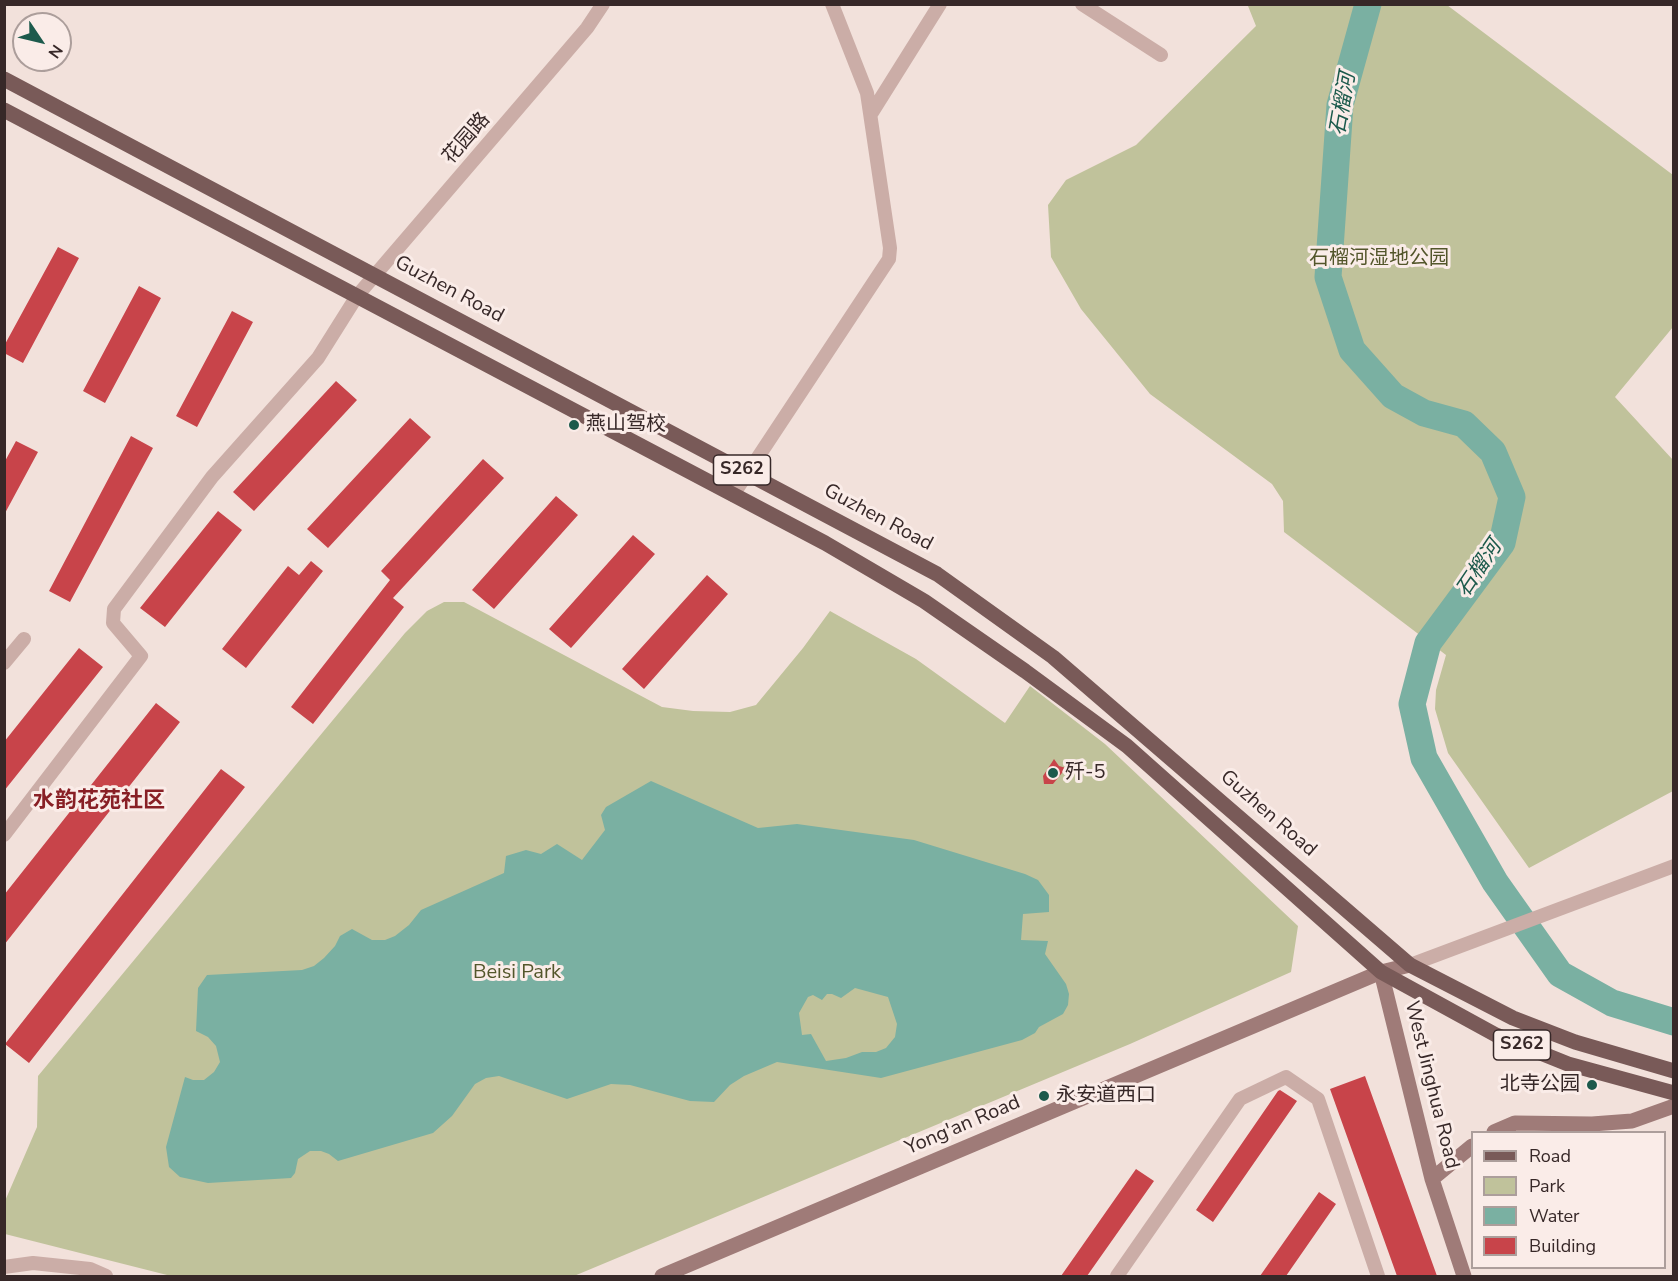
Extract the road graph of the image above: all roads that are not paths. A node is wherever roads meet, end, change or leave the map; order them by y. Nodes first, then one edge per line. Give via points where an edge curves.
1 (603, 4) edge
2 (832, 4) edge
3 (940, 4) edge
4 (1082, 4) edge
5 (1161, 55) dead end
6 (4, 79) edge
7 (4, 110) edge
8 (870, 114) junction
9 (375, 275) junction
10 (357, 296) junction
11 (748, 473) junction
12 (733, 495) junction
13 (24, 639) dead end
14 (4, 663) edge
15 (4, 835) edge
16 (1674, 866) edge
17 (1410, 965) junction
18 (1381, 972) junction
19 (1674, 1071) edge
20 (1674, 1093) edge
21 (1674, 1106) edge
22 (1496, 1131) edge
23 (1471, 1148) edge
24 (1432, 1179) junction
25 (4, 1268) edge
26 (106, 1276) edge
27 (662, 1276) edge
28 (1117, 1276) edge
29 (1378, 1276) edge
30 (1464, 1276) edge

1 - 9 street, 花园路 via 587,28
2 - 8 street via 867,93
3 - 8 street
4 - 5 street
6 - 9 main road, Guzhen Road / S262
7 - 10 main road, S262
8 - 11 street via 889,259
9 - 10 street, 花园路
9 - 11 main road, Guzhen Road / S262
10 - 12 main road, S262
10 - 15 street, 花园路 via 318,358 212,477 114,609 113,623 141,656
11 - 12 street
11 - 17 main road, Guzhen Road / S262 via 937,574 1053,657
12 - 18 main road, S262 via 924,601 1025,671 1126,746
13 - 14 street
16 - 17 street
17 - 18 main road, Yong'an Road
17 - 19 main road, Guzhen Road / S262 via 1513,1018 1575,1042
18 - 20 main road, S262 via 1496,1035 1568,1064
18 - 24 main road, West Jinghua Road
18 - 27 main road, Yong'an Road
21 - 22 main road via 1632,1121 1515,1123
23 - 24 main road
24 - 30 main road, West Jinghua Road
25 - 26 street via 33,1263 90,1269
28 - 29 street via 1240,1099 1286,1077 1318,1099

